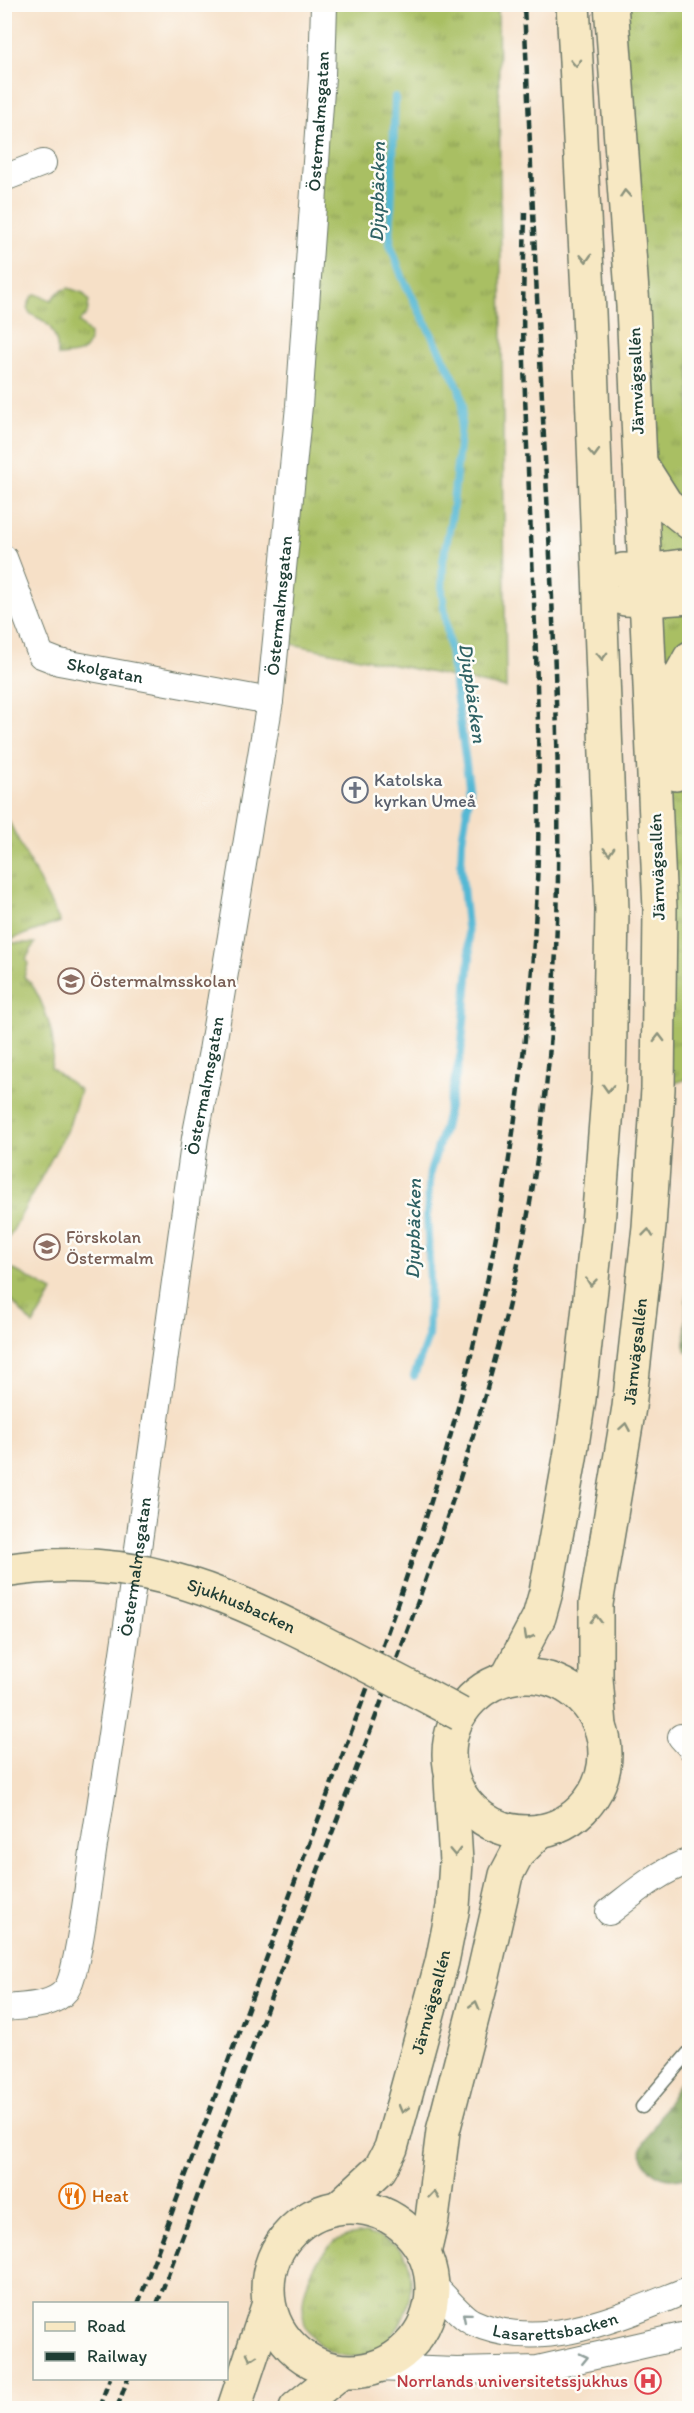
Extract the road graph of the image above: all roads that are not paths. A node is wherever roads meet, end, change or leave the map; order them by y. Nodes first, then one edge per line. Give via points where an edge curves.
1 (324, 4) edge
2 (573, 4) edge
3 (611, 4) edge
4 (44, 163) dead end
5 (4, 178) edge
6 (639, 462) junction
7 (690, 523) edge
8 (4, 558) edge
9 (690, 565) edge
10 (599, 583) junction
11 (646, 586) junction
12 (690, 597) edge
13 (690, 658) edge
14 (270, 701) junction
15 (660, 909) junction
16 (4, 1571) edge
17 (507, 1678) junction
18 (460, 1714) junction
19 (600, 1726) junction
20 (451, 1772) junction
21 (540, 1831) junction
22 (690, 1862) edge
23 (609, 1912) dead end
24 (4, 2008) edge
25 (690, 2051) edge
26 (642, 2107) dead end
27 (339, 2207) junction
28 (428, 2268) junction
29 (690, 2289) edge
30 (268, 2306) junction
31 (690, 2338) edge
32 (375, 2368) junction
33 (341, 2372) junction
34 (234, 2409) edge
35 (296, 2409) edge

1 - 14 street, Östermalmsgatan via 299,406
2 -> 10 main road
6 -> 3 main road, Järnvägsallén via 633,306
4 - 5 street
6 - 7 main road via 666,504
6 - 11 main road, Järnvägsallén
8 - 14 street, Skolgatan via 41,655 59,662
9 - 11 main road
10 - 11 main road
10 -> 17 main road via 612,910 609,1083 598,1224 579,1399 546,1592 539,1617
11 - 12 main road
11 - 15 main road, Järnvägsallén
13 - 15 main road via 678,680 677,800
14 - 24 street, Östermalmsgatan via 195,1138 76,1953 66,1990 52,2000
19 -> 15 main road, Järnvägsallén via 596,1604 629,1407 649,1227 658,1089
16 - 18 main road, Sjukhusbacken, bridge via 34,1566 98,1565 199,1586 251,1606
17 - 18 main road via 473,1697
17 - 19 main road via 545,1678 566,1686 585,1702
18 - 20 main road via 450,1737
19 - 21 main road via 604,1768 597,1789 581,1810 563,1824
20 - 21 main road via 465,1802 481,1817 501,1828
20 -> 27 main road, Järnvägsallén via 456,1862 453,1907 442,1962 391,2148 380,2169
28 -> 21 main road via 443,2131 506,1875 518,1854
22 - 23 street via 638,1889
25 - 26 lane
27 - 28 main road via 383,2213 399,2223 411,2234
27 - 30 main road via 315,2214 292,2229 274,2254 267,2285
29 -> 28 street, Lasarettsbacken via 600,2324 550,2333 508,2334 470,2321
28 - 32 main road via 431,2305 424,2326 411,2345
30 - 33 main road via 289,2346 317,2366
30 -> 34 main road
32 -> 31 street, Lasarettsbacken via 538,2369 682,2336
32 - 33 main road
33 - 35 main road

